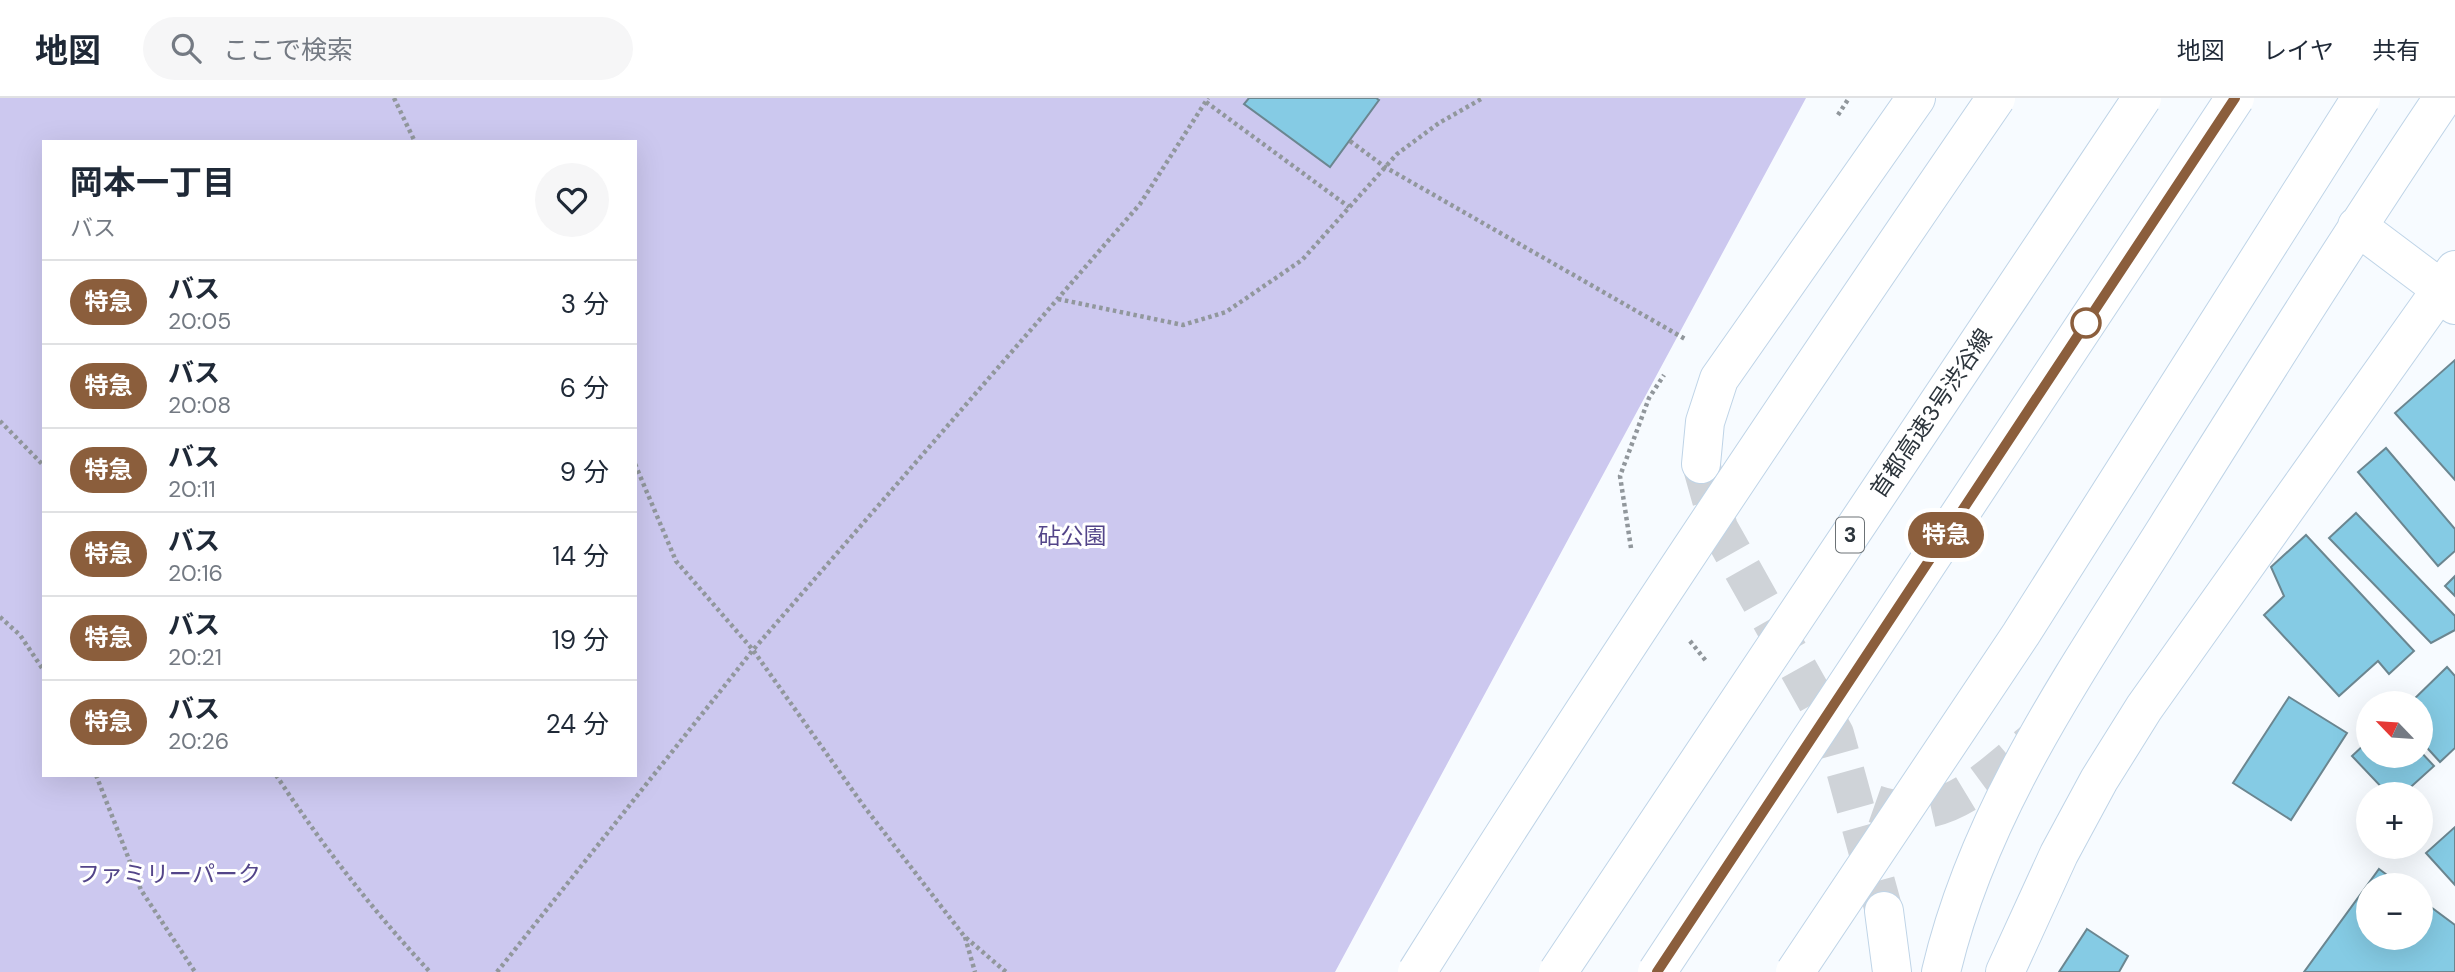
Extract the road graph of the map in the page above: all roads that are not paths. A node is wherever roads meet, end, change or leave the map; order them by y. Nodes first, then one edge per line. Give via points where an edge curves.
1 (1916, 98) edge
2 (1996, 98) edge
3 (2142, 98) edge
4 (2235, 98) edge
5 (2361, 98) edge
6 (2443, 98) edge
7 (2357, 226) junction
8 (2450, 288) edge
9 (1701, 464) tunnel mouth
10 (1884, 911) tunnel mouth
11 (1417, 972) edge
12 (1558, 972) edge
13 (1657, 972) edge
14 (1795, 972) edge
15 (1892, 972) edge
16 (1941, 972) edge
17 (2005, 972) edge

1 - 9 main road via 1719,379 1705,422
2 - 11 main road, bridge via 1549,761
3 - 12 main road, 首都高速3号渋谷線 / 3, bridge
4 - 13 main road, bridge
5 - 14 main road, bridge via 2021,634
6 - 7 main road
7 - 8 main road
7 - 16 main road via 2032,742 1984,842
8 - 17 main road via 2144,708 2064,844
10 - 15 main road

